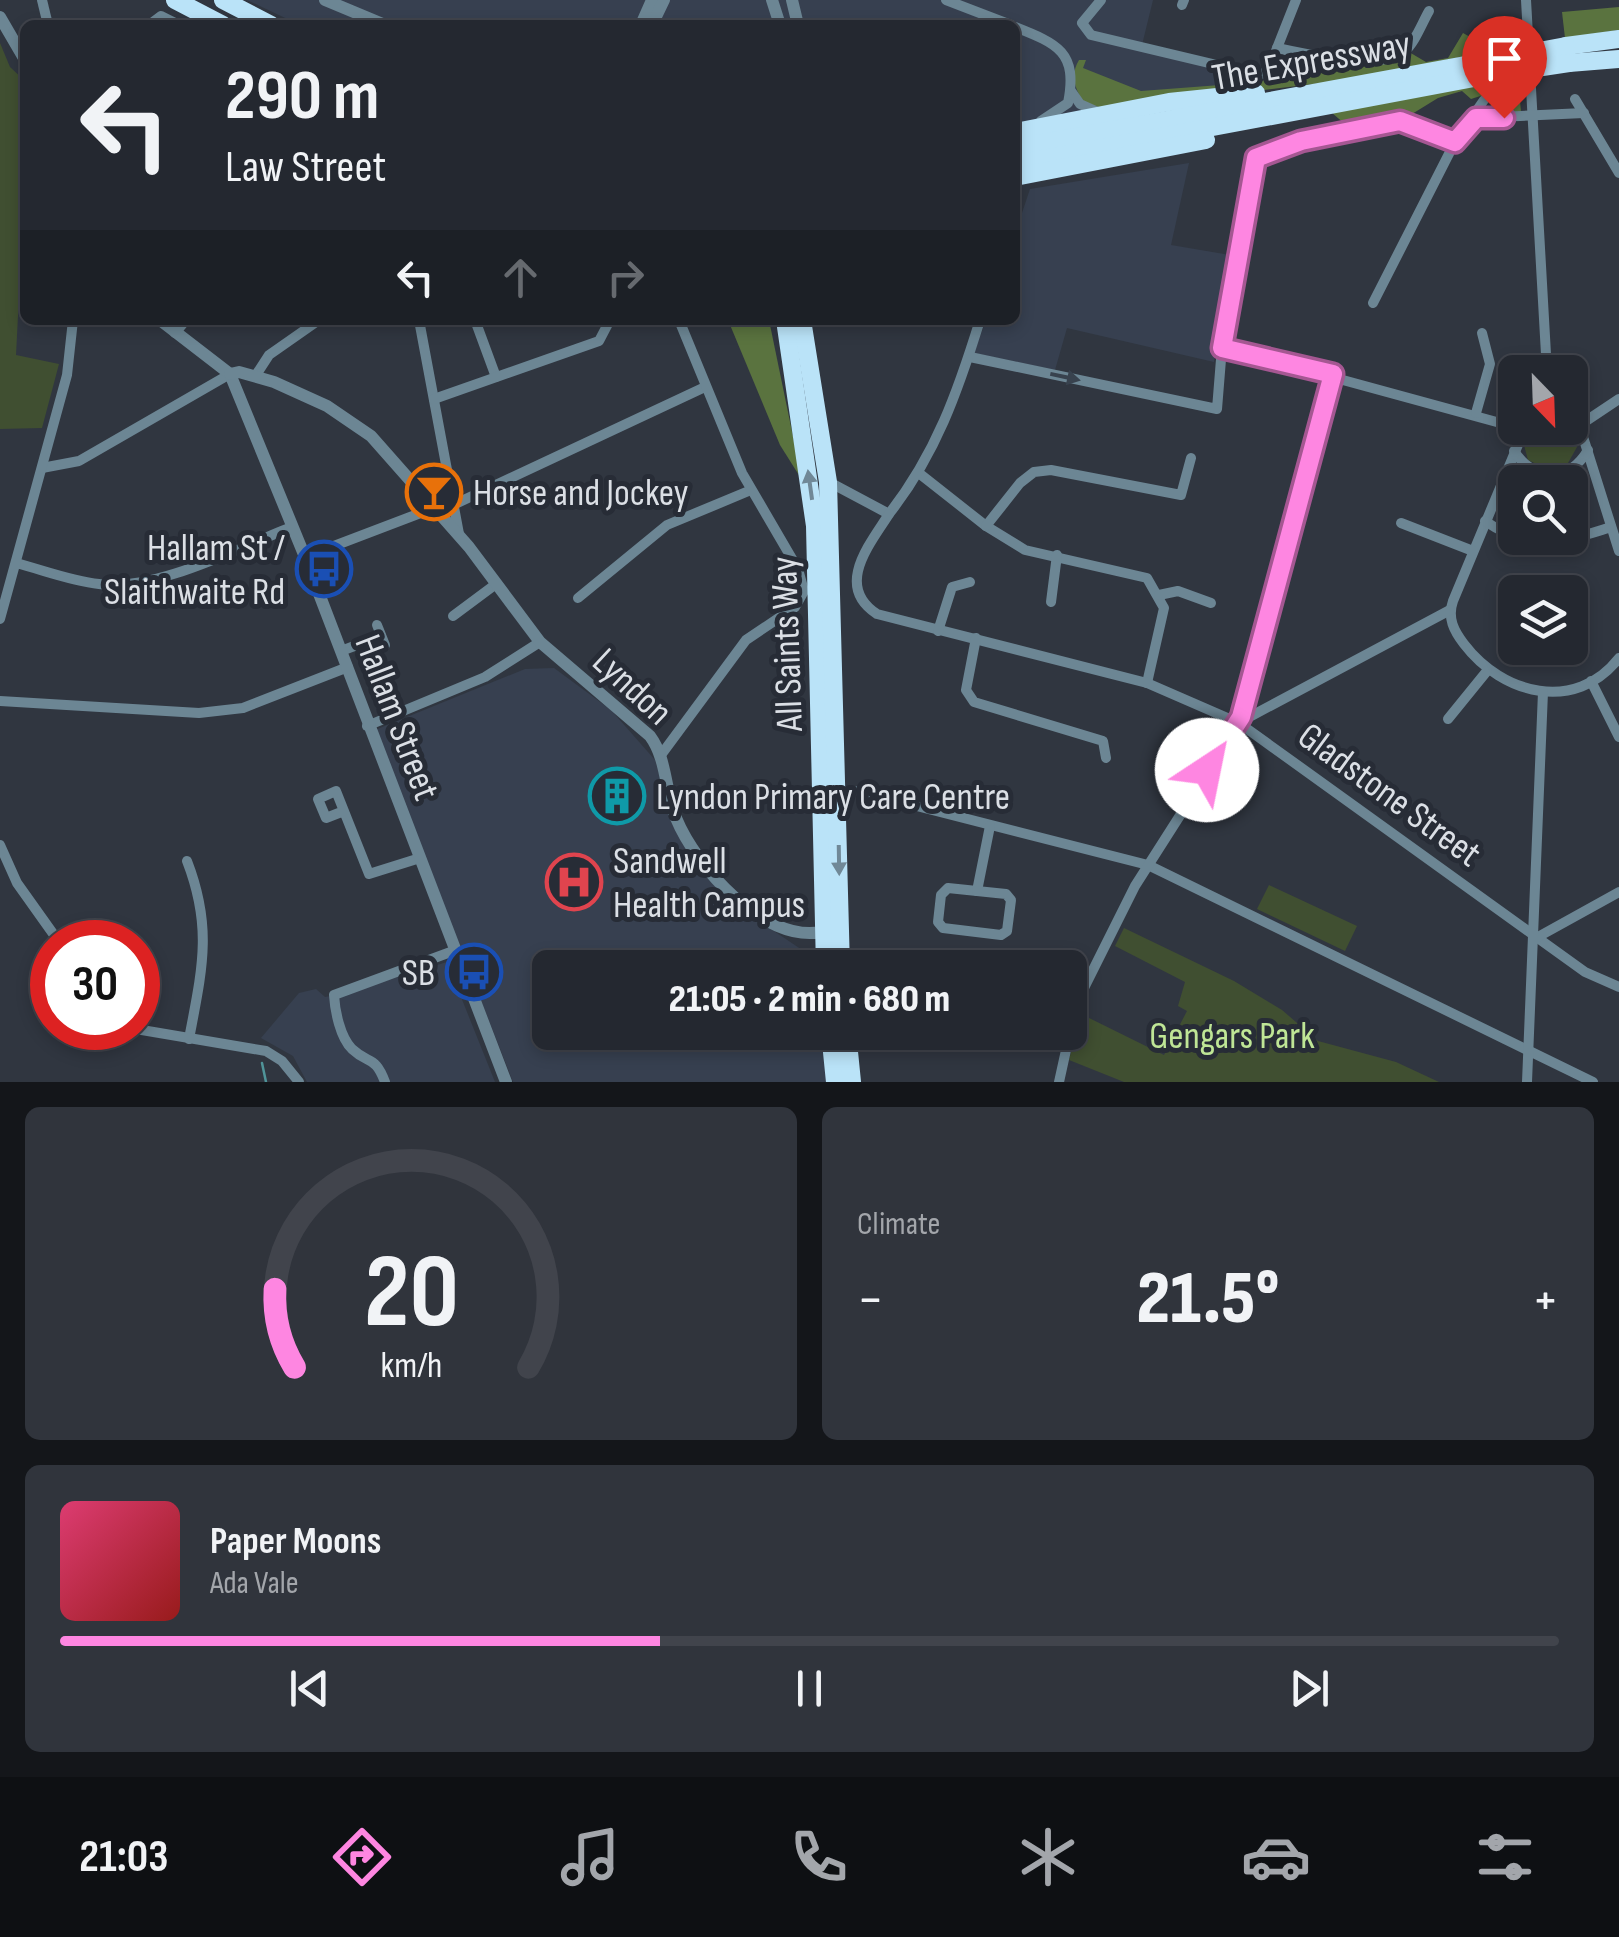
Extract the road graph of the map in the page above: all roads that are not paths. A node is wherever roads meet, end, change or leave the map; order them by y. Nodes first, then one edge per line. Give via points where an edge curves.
1 (175, 0) edge
2 (223, 0) edge
3 (324, 0) edge
4 (664, 0) edge
5 (946, 0) edge
6 (1101, 0) edge
7 (1296, 0) edge
8 (1526, 0) edge
9 (1428, 10) dead end
10 (0, 17) edge
11 (213, 20) edge
12 (262, 20) edge
13 (373, 20) edge
14 (647, 20) edge
15 (998, 20) edge
16 (1020, 29) edge
17 (1619, 39) edge
18 (1277, 48) junction
19 (20, 51) edge
20 (1568, 54) junction
21 (1619, 59) edge
22 (1488, 68) junction
23 (1070, 91) junction
24 (1322, 97) junction
25 (1484, 100) dead end
26 (1575, 100) dead end
27 (1584, 113) junction
28 (1107, 114) junction
29 (1476, 118) junction
30 (1531, 118) junction
31 (1020, 135) edge
32 (1020, 136) edge
33 (1020, 137) edge
34 (1455, 142) junction
35 (1020, 163) edge
36 (1619, 174) edge
37 (1020, 177) edge
38 (1373, 303) dead end
39 (73, 325) edge
40 (166, 325) edge
41 (182, 325) edge
42 (312, 325) edge
43 (421, 325) edge
44 (477, 325) edge
45 (607, 325) edge
46 (681, 325) edge
47 (787, 325) edge
48 (803, 325) edge
49 (979, 325) edge
50 (175, 333) junction
51 (1482, 333) dead end
52 (1222, 349) junction
53 (1546, 355) edge
54 (970, 357) junction
55 (230, 374) junction
56 (1333, 374) junction
57 (256, 375) junction
58 (496, 377) junction
59 (706, 387) junction
60 (241, 399) junction
61 (434, 399) junction
62 (1619, 399) edge
63 (1476, 413) junction
64 (1588, 414) edge
65 (1498, 420) edge
66 (1515, 445) edge
67 (1585, 445) edge
68 (1514, 450) junction
69 (1588, 450) junction
70 (1192, 458) dead end
71 (42, 468) junction
72 (920, 474) junction
73 (828, 482) junction
74 (751, 490) junction
75 (854, 496) junction
76 (452, 504) junction
77 (830, 510) junction
78 (434, 511) junction
79 (889, 514) junction
80 (1485, 521) junction
81 (1402, 523) dead end
82 (292, 526) junction
83 (986, 526) junction
84 (1610, 527) junction
85 (460, 535) junction
86 (1619, 550) edge
87 (1473, 551) junction
88 (1057, 556) junction
89 (305, 557) junction
90 (16, 563) junction
91 (970, 582) dead end
92 (496, 584) junction
93 (1159, 596) junction
94 (578, 598) dead end
95 (1050, 602) dead end
96 (1211, 603) dead end
97 (1450, 610) junction
98 (454, 616) dead end
99 (0, 618) edge
100 (938, 630) junction
101 (381, 635) dead end
102 (976, 638) junction
103 (540, 642) junction
104 (342, 651) junction
105 (1619, 658) edge
106 (348, 667) junction
107 (1487, 672) junction
108 (1591, 681) junction
109 (1146, 683) junction
110 (1544, 692) junction
111 (0, 700) edge
112 (1448, 719) dead end
113 (1239, 722) junction
114 (367, 726) junction
115 (1619, 738) edge
116 (660, 755) junction
117 (1106, 758) dead end
118 (858, 790) dead end
119 (344, 811) dead end
120 (990, 826) junction
121 (0, 845) edge
122 (420, 858) junction
123 (188, 861) dead end
124 (1148, 865) junction
125 (977, 891) junction
126 (1619, 892) edge
127 (43, 920) edge
128 (830, 932) junction
129 (1536, 938) junction
130 (456, 950) junction
131 (827, 950) edge
132 (836, 950) edge
133 (1087, 982) edge
134 (1619, 987) edge
135 (160, 1033) edge
136 (189, 1038) junction
137 (832, 1050) edge
138 (849, 1050) edge
139 (1066, 1050) edge
140 (1529, 1054) junction
141 (299, 1082) edge
142 (385, 1082) edge
143 (506, 1082) edge
144 (835, 1082) edge
145 (852, 1082) edge
146 (1059, 1082) edge
147 (1527, 1082) edge
148 (1593, 1082) edge

1 - 11 highway
2 - 12 highway
3 - 13 street
4 - 14 street
5 - 15 street
6 - 18 street via 1082,28 1140,49 1262,74
7 - 18 street
8 - 30 street
9 - 18 street via 1406,51 1391,58
10 - 19 street
16 - 23 street via 1061,48 1070,66
17 - 20 highway, The Expressway
20 - 21 highway, The Expressway
20 - 22 highway, The Expressway, bridge
22 - 24 highway, The Expressway
22 - 24 highway, The Expressway via 1357,85
23 - 28 street via 1080,104
23 - 31 street via 1061,112
24 - 28 highway via 1187,100
24 - 33 highway, The Expressway
24 - 35 highway, The Expressway
24 - 37 highway via 1170,149
25 - 29 street
26 - 27 street
27 - 30 street
27 - 36 street
28 - 32 highway
29 - 30 street
29 - 34 street
30 - 53 street
34 - 38 street
34 - 52 street via 1400,121 1301,141 1256,158
39 - 71 street
40 - 50 street
41 - 50 street
42 - 57 street via 269,355
43 - 61 street
44 - 58 street
45 - 58 street via 598,341
46 - 59 street
128 -> 47 highway, All Saints Way via 817,560
48 - 73 highway, All Saints Way
49 - 54 street, Gladstone Street
50 - 55 street
51 - 63 street via 1490,364
54 -> 52 street via 1217,409
52 - 56 street
54 - 72 street, Gladstone Street
55 - 57 street
55 - 60 street, Hallam Street
55 - 71 street via 79,461
56 - 63 street
56 - 113 street
57 - 60 street
57 - 78 street, Lyndon via 354,422
58 - 61 street
59 - 74 street
59 - 76 street
60 - 82 street, Hallam Street
61 - 76 street
62 - 64 street
63 - 65 street
66 - 68 street
67 - 69 street
68 - 69 street via 1524,467 1546,475 1570,470
68 - 80 street
69 - 84 street
70 - 83 street via 1181,495 1034,472
71 - 90 street
72 - 79 street, Gladstone Street
72 - 83 street
73 - 75 street
73 - 77 highway, All Saints Way
74 - 94 street via 667,525
74 - 116 street via 798,569 802,597 746,640
75 - 77 street
75 - 79 street
76 - 78 street
76 - 85 street
77 -> 128 highway, All Saints Way
78 - 85 street, Lyndon
78 - 89 street
79 - 100 street, Gladstone Street via 856,568 860,595 876,614
80 - 84 street via 1522,541 1552,544
80 - 87 street
81 - 87 street
82 - 89 street, Hallam Street
82 - 90 street via 200,563 122,584
83 - 88 street via 1024,550
84 - 86 street
85 - 92 street, Lyndon
87 - 97 street
88 - 93 street via 1147,578
88 - 95 street
89 - 104 street, Hallam Street
90 - 99 street
91 - 100 street via 952,587
92 - 98 street
92 - 103 street, Lyndon
93 - 96 street via 1178,591
93 - 109 street via 1164,608
97 - 107 street via 1460,639
97 - 113 street
100 - 102 street, Gladstone Street
101 - 104 street
102 - 109 street, Gladstone Street
102 - 117 street via 966,690 974,702 1103,741
103 - 114 street via 485,677
103 - 116 street, Lyndon via 629,715
104 - 106 street, Hallam Street
105 - 108 street
106 - 111 street via 243,708 199,713
106 - 114 street, Hallam Street
107 - 110 street
107 - 112 street
108 - 110 street
108 - 115 street
109 - 113 street, Gladstone Street
110 - 129 street
113 - 124 street
113 - 129 street, Gladstone Street
114 - 122 street, Hallam Street
116 - 128 street, Lyndon via 674,812 699,860 782,930
118 - 120 street
119 - 122 street via 369,874
120 - 124 street
120 - 125 street
121 - 127 street
122 - 130 street, Hallam Street
123 - 136 street via 205,927
124 - 133 street
124 - 140 street
125 - 125 street via 948,888 941,895 943,928 1001,935 1007,930 1011,900
126 - 129 street
128 - 131 highway, All Saints Way
128 - 132 highway, All Saints Way
129 - 134 street, Gladstone Street
129 - 140 street
130 - 142 street via 334,995 350,1048 378,1062
130 - 143 street, Hallam Street
135 - 136 street
136 - 141 street via 266,1051
137 - 144 highway
138 - 145 highway
139 - 146 street
140 - 147 street
140 - 148 street

